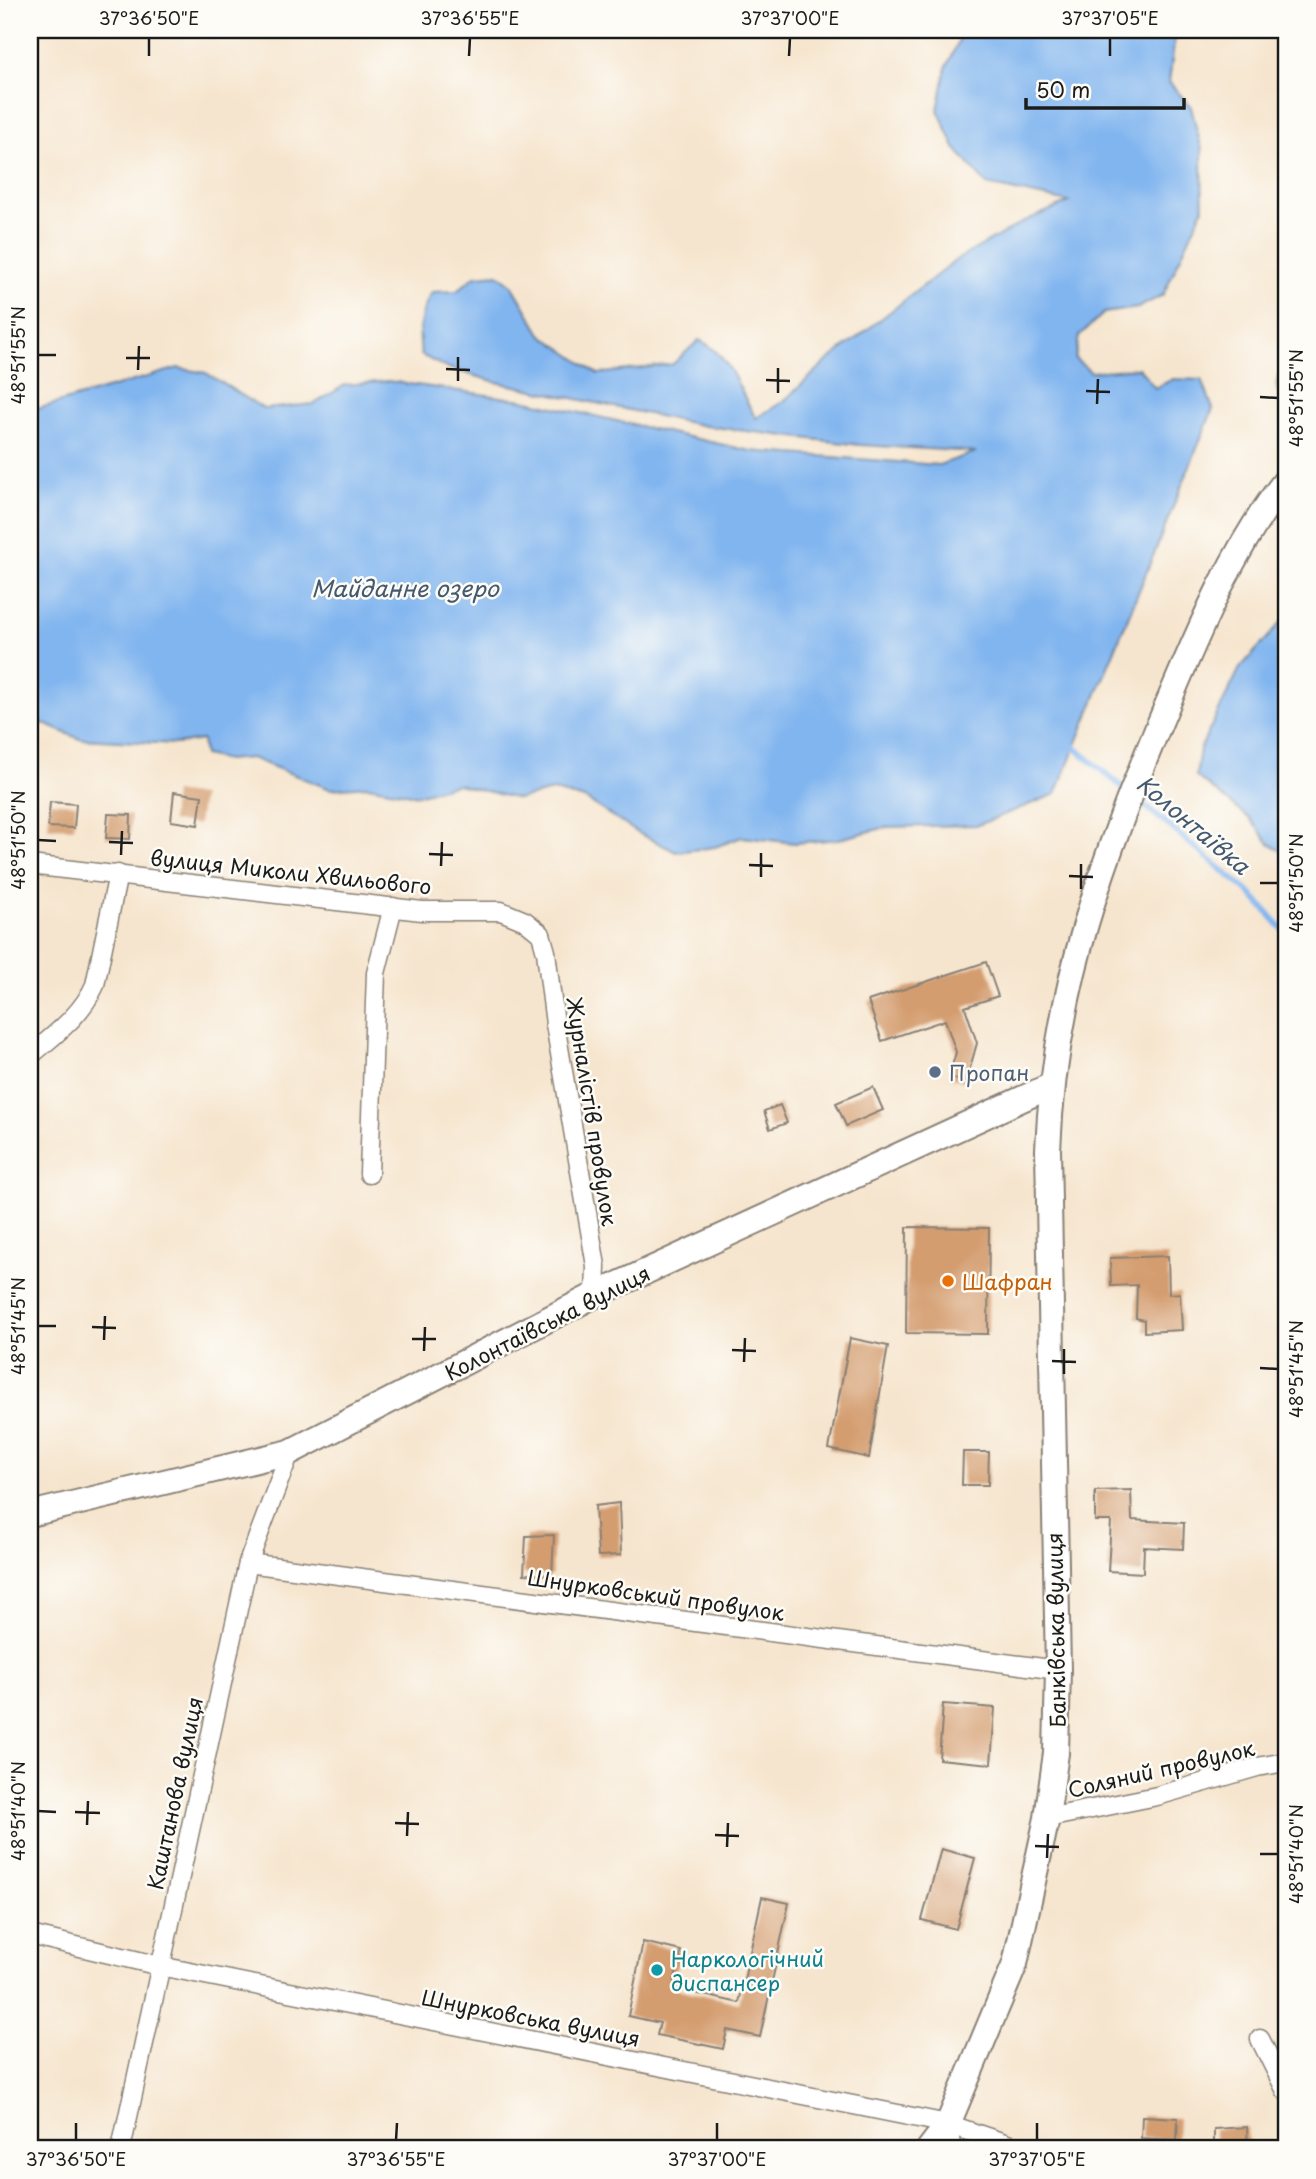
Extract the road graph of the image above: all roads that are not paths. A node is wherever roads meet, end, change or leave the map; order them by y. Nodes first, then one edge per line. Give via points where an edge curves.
1 (1286, 480) edge
2 (30, 865) edge
3 (118, 874) junction
4 (393, 907) junction
5 (541, 934) joint
6 (30, 1056) edge
7 (1050, 1086) junction
8 (369, 1174) dead end
9 (595, 1295) junction
10 (290, 1452) junction
11 (34, 1510) edge
12 (248, 1563) junction
13 (1058, 1670) junction
14 (1286, 1762) edge
15 (1047, 1818) junction
16 (30, 1935) edge
17 (160, 1966) junction
18 (1260, 2039) dead end
19 (1286, 2091) edge
20 (948, 2123) junction
21 (121, 2149) edge
22 (929, 2149) edge
23 (953, 2149) edge
24 (1022, 2149) edge

1 - 7 main road, Банківська вулиця via 1266,505 1200,626 1118,830 1088,909
2 - 3 street, вулиця Миколи Хвильового
3 - 4 street, вулиця Миколи Хвильового
3 - 6 street via 88,1000 80,1013
4 - 5 street, вулиця Миколи Хвильового via 502,911
4 - 8 street via 376,974
5 - 9 street, Журналістів провулок via 596,1266
7 - 9 main road, Колонтаївська вулиця
7 - 13 main road, Банківська вулиця via 1048,1227
9 - 10 main road, Колонтаївська вулиця
10 - 11 main road, Колонтаївська вулиця
10 - 12 street, Каштанова вулиця
12 - 13 street, Шнурковський провулок
12 - 17 street, Каштанова вулиця
13 - 15 main road, Банківська вулиця via 1056,1753
14 - 15 street, Соляний провулок via 1157,1796
15 - 20 main road, Банківська вулиця via 1015,1964
16 - 17 street, Шнурковська вулиця
17 - 20 street, Шнурковська вулиця
17 - 21 street, Каштанова вулиця
18 - 19 street
20 - 22 main road, Банківська вулиця
20 - 23 street
20 - 24 street, Шнурковська вулиця

